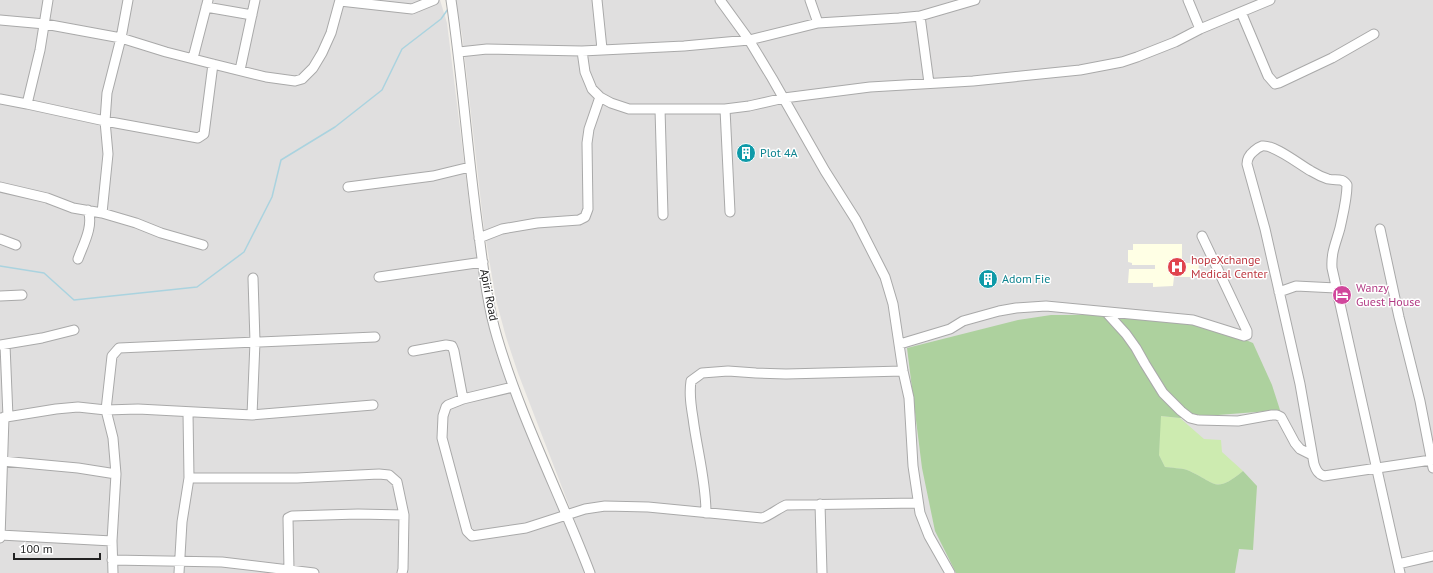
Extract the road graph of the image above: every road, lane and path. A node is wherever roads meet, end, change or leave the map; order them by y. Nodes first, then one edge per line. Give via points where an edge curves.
1 (48, 0) edge
2 (128, 0) edge
3 (255, 0) edge
4 (434, 0) edge
5 (451, 0) edge
6 (597, 0) edge
7 (720, 0) edge
8 (810, 0) edge
9 (975, 0) edge
10 (1188, 0) edge
11 (1270, 0) edge
12 (340, 1) edge
13 (207, 3) edge
14 (1241, 12) junction
15 (252, 15) junction
16 (920, 16) junction
17 (0, 20) edge
18 (818, 23) junction
19 (45, 24) junction
20 (1200, 29) junction
21 (1374, 34) dead end
22 (121, 38) junction
23 (749, 40) junction
24 (602, 49) junction
25 (582, 50) junction
26 (459, 52) junction
27 (193, 58) junction
28 (212, 64) junction
29 (240, 70) junction
30 (929, 83) junction
31 (600, 97) junction
32 (784, 98) junction
33 (0, 99) edge
34 (27, 104) junction
35 (660, 109) junction
36 (725, 109) junction
37 (105, 121) junction
38 (470, 167) junction
39 (0, 187) edge
40 (348, 187) dead end
41 (88, 210) junction
42 (102, 212) junction
43 (730, 212) dead end
44 (662, 216) dead end
45 (1380, 229) dead end
46 (1202, 236) dead end
47 (479, 238) junction
48 (0, 239) edge
49 (16, 245) dead end
50 (203, 245) dead end
51 (78, 259) dead end
52 (482, 262) junction
53 (379, 277) dead end
54 (253, 278) dead end
55 (1336, 288) junction
56 (1278, 292) junction
57 (22, 295) dead end
58 (0, 296) edge
59 (1106, 312) junction
60 (74, 330) dead end
61 (375, 337) dead end
62 (255, 342) junction
63 (900, 344) junction
64 (2, 345) edge
65 (413, 351) dead end
66 (903, 371) junction
67 (513, 387) junction
68 (463, 398) junction
69 (373, 405) dead end
70 (106, 410) junction
71 (188, 413) junction
72 (252, 415) junction
73 (4, 417) edge
74 (1312, 455) junction
75 (2, 461) junction
76 (1432, 464) edge
77 (1377, 467) junction
78 (116, 474) junction
79 (189, 478) junction
80 (918, 503) junction
81 (820, 504) junction
82 (706, 513) junction
83 (404, 515) junction
84 (566, 516) junction
85 (0, 535) edge
86 (0, 538) edge
87 (112, 541) junction
88 (1433, 556) edge
89 (112, 560) junction
90 (179, 561) junction
91 (1399, 568) edge
92 (258, 569) edge
93 (290, 570) junction
94 (113, 573) edge
95 (179, 573) edge
96 (314, 573) edge
97 (402, 573) edge
98 (590, 573) edge
99 (822, 573) edge
100 (950, 573) edge

1 - 19 street
2 - 22 street
3 - 15 street
4 - 12 street via 412,9
5 - 26 street, Apiri Road
6 - 24 street
7 - 23 street
8 - 18 street
9 - 16 street
10 - 20 street
11 - 14 street
12 - 29 street via 322,53 313,68 302,79 295,81
13 - 15 street
13 - 27 street
14 - 20 street
14 - 21 street via 1268,76 1275,84 1332,58
15 - 29 street
16 - 18 street
16 - 30 street
17 - 19 street
18 - 23 street
19 - 22 street
19 - 34 street
20 - 30 street via 1175,42 1122,62 1080,70
22 - 27 street
22 - 37 street via 107,93
23 - 24 street via 684,46
23 - 32 street
24 - 25 street
25 - 26 street via 487,49
25 - 31 street via 585,72 592,89
26 - 38 street, Apiri Road
27 - 28 street
28 - 29 street
28 - 37 street via 202,136 194,138
30 - 32 street via 870,87
31 - 35 street via 629,109
31 - 47 street via 589,128 587,144 588,210 585,217 579,220 537,223
32 - 36 street
32 - 63 street via 856,220 886,277
33 - 34 street
34 - 37 street
35 - 36 street
35 - 44 street
36 - 43 street
37 - 42 street via 108,154
38 - 40 street via 426,178
38 - 47 street, Apiri Road
39 - 41 street
41 - 42 street
41 - 51 street via 89,227
42 - 50 street
45 - 76 street
46 - 59 street via 1247,335 1241,336 1193,320
47 - 52 street, Apiri Road
48 - 49 street
52 - 53 street
52 - 67 street, Apiri Road via 497,336
54 - 62 street
55 - 56 street via 1296,286
55 - 56 street via 1331,258 1340,227 1347,185 1341,179 1328,178 1309,170 1283,153 1262,146 1251,154 1247,164 1265,229
55 - 77 street
56 - 74 street via 1300,384
57 - 58 street
59 - 63 street via 1046,306 1010,309 963,321 950,329
59 - 74 street via 1136,348 1163,393 1190,418 1238,421 1277,415 1300,449
60 - 64 street
61 - 62 street
62 - 70 street via 119,348 112,356
62 - 72 street
63 - 66 street
64 - 73 street
65 - 68 street via 452,346
66 - 80 street via 909,398
66 - 82 street via 702,373 691,381 689,391 706,497
67 - 68 street
67 - 84 street, Apiri Road
68 - 84 street via 446,407 442,438 467,531 472,536 479,536 526,528
69 - 72 street
70 - 71 street via 138,409
70 - 73 street via 78,407
70 - 78 street via 113,438
71 - 72 street
71 - 79 street
73 - 75 street
74 - 77 street via 1317,472 1324,476
75 - 78 street
75 - 85 street
76 - 77 street
77 - 91 street
78 - 87 street
79 - 83 street via 389,475 397,482
79 - 90 street
80 - 81 street
80 - 100 street via 929,536
81 - 82 street via 786,505 762,518
81 - 99 street
82 - 84 street via 605,506 585,509
83 - 93 street via 292,516 288,518
83 - 97 street
84 - 98 street, Apiri Road
85 - 86 street
85 - 87 street
87 - 89 street
88 - 91 street
89 - 90 street
89 - 94 street
90 - 92 street via 222,562
90 - 95 street
92 - 93 street
93 - 96 street

